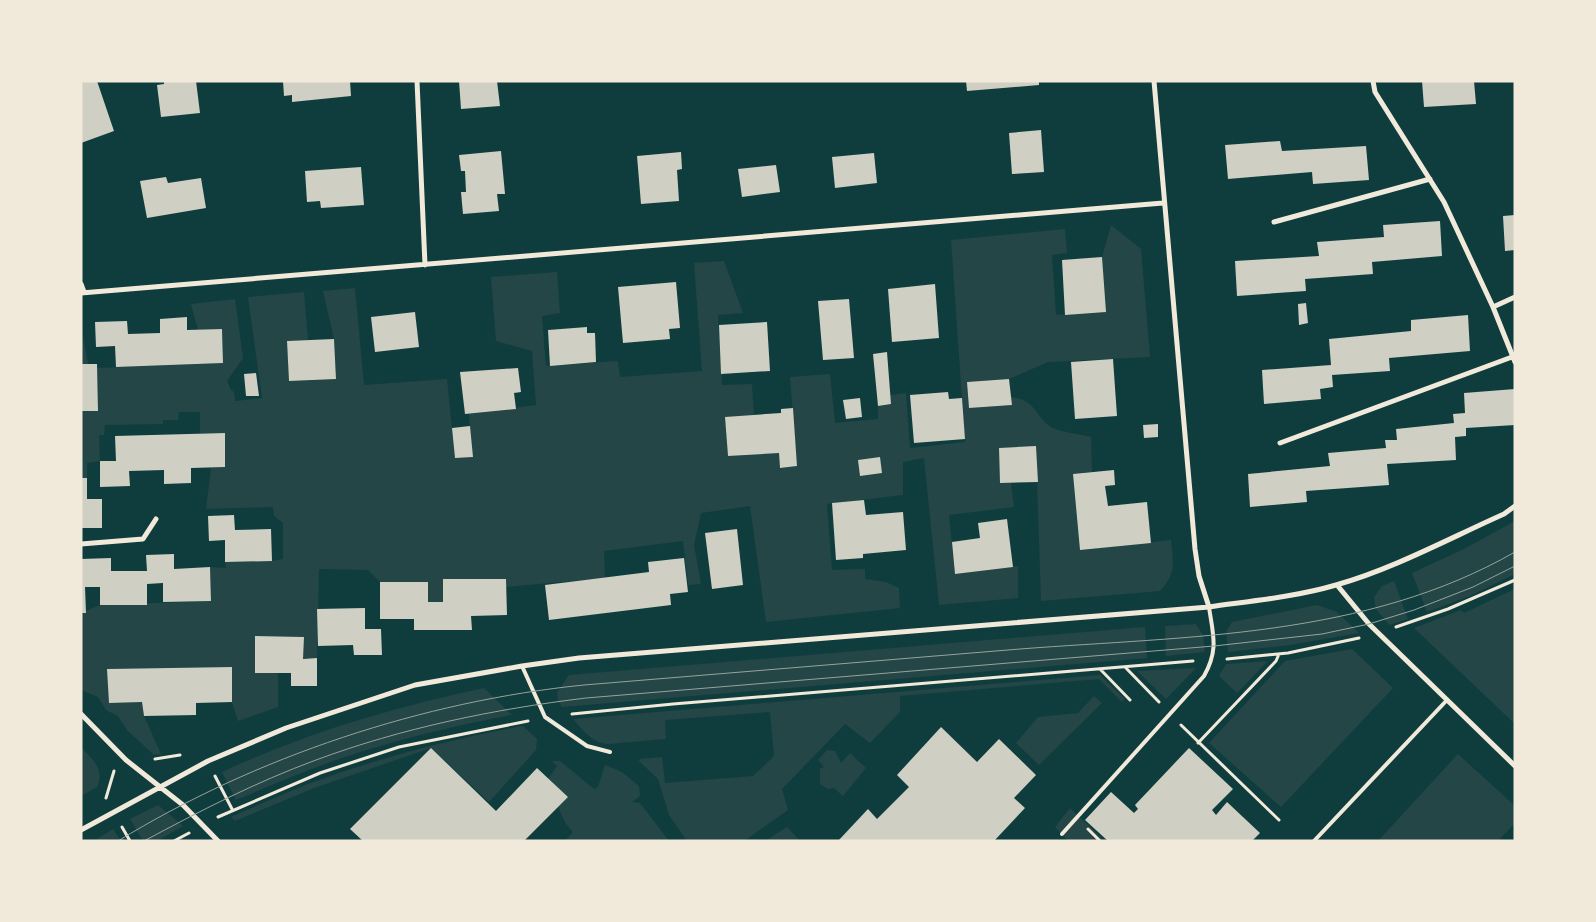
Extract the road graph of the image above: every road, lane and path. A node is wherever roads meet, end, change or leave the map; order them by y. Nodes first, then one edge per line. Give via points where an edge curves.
1 (418, 81) edge
2 (1154, 81) edge
3 (1374, 81) edge
4 (1430, 179) junction
5 (1163, 203) junction
6 (1274, 222) dead end
7 (425, 265) junction
8 (81, 284) edge
9 (83, 292) edge
10 (1515, 297) edge
11 (1493, 307) junction
12 (1513, 360) edge
13 (1280, 444) dead end
14 (1515, 506) edge
15 (156, 519) dead end
16 (81, 544) edge
17 (1515, 580) edge
18 (1337, 585) junction
19 (1209, 606) junction
20 (1378, 632) junction
21 (1279, 654) junction
22 (1213, 660) junction
23 (522, 666) junction
24 (1124, 667) junction
25 (1100, 669) junction
26 (1130, 700) dead end
27 (1447, 700) junction
28 (81, 714) edge
29 (1171, 714) junction
30 (545, 717) junction
31 (1198, 743) junction
32 (610, 752) dead end
33 (1515, 766) edge
34 (158, 786) junction
35 (1279, 820) dead end
36 (203, 825) junction
37 (81, 830) edge
38 (1062, 834) dead end
39 (174, 841) edge
40 (218, 841) edge
41 (1314, 841) edge

1 - 7 street
2 - 5 street
3 - 4 street via 1375,92
4 - 6 street
4 - 11 street
5 - 7 street
5 - 19 street via 1195,549 1199,576
7 - 9 street
8 - 9 street
10 - 11 street
11 - 12 street
12 - 13 street
14 - 18 street via 1422,551
15 - 16 street via 143,539
17 - 20 path via 1448,609
18 - 19 street via 1263,600
18 - 20 street
19 - 22 lane
19 - 23 street via 579,658
20 - 21 path
20 - 27 street
21 - 22 path
21 - 31 path
22 - 24 path
22 - 29 lane via 1204,676
23 - 30 lane
23 - 34 street via 415,685 238,746
24 - 25 path
24 - 29 path
25 - 26 path
25 - 30 path
27 - 33 street
27 - 41 lane
28 - 34 street via 126,760
29 - 31 path
29 - 38 lane
30 - 32 lane via 587,746
30 - 36 path via 399,747 320,773 232,809
31 - 35 path
34 - 36 street
34 - 37 street
36 - 39 path
36 - 40 street

